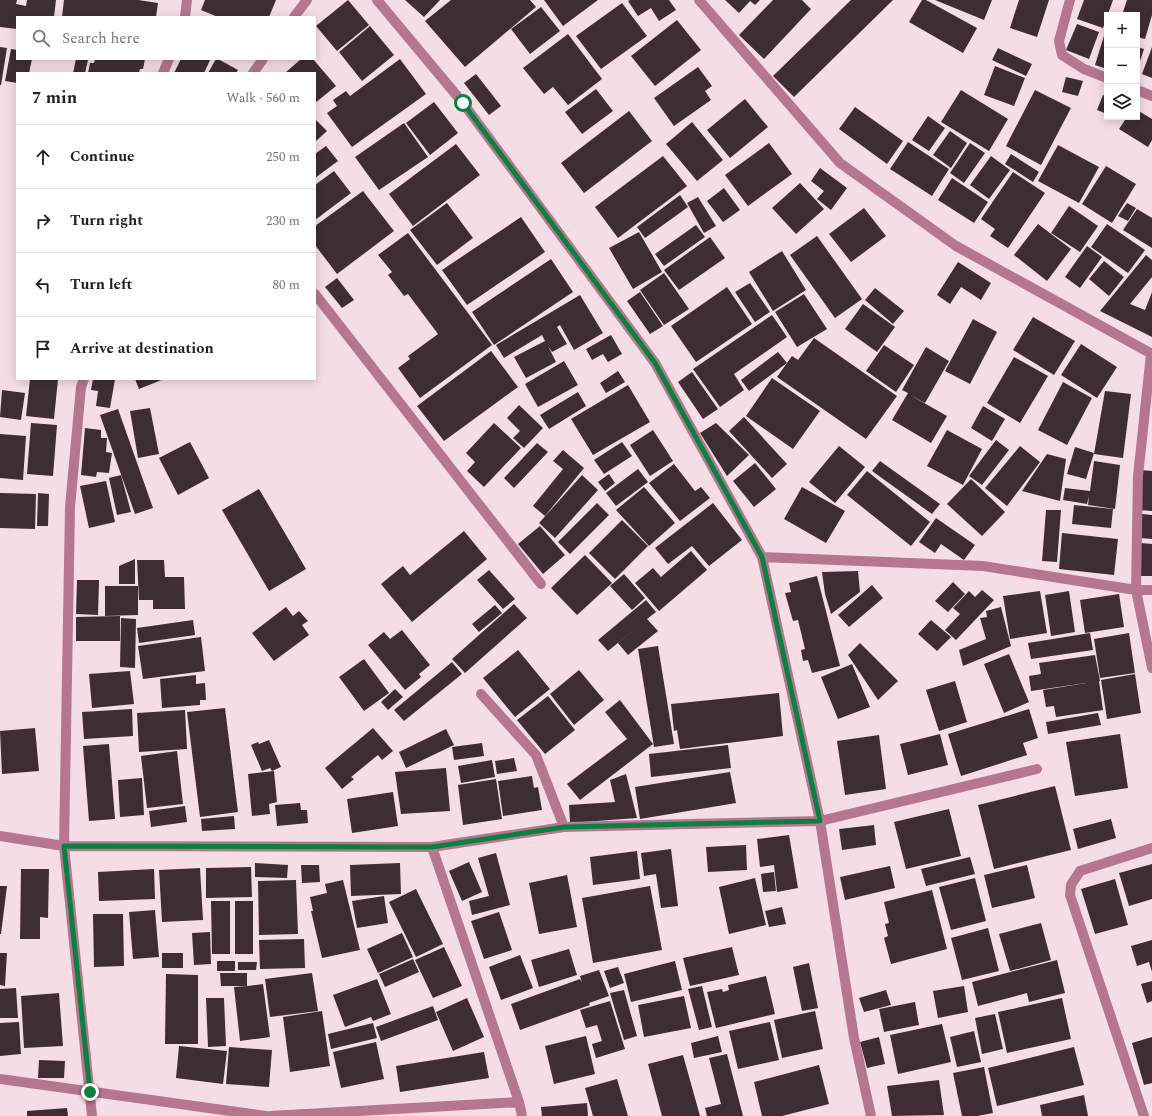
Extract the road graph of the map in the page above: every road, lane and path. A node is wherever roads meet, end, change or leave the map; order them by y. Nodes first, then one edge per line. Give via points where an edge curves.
1 (187, 0) edge
2 (307, 0) edge
3 (377, 0) edge
4 (699, 0) edge
5 (1070, 0) edge
6 (185, 16) edge
7 (295, 16) edge
8 (169, 60) edge
9 (262, 60) edge
10 (163, 72) edge
11 (254, 72) edge
12 (1104, 77) edge
13 (1140, 91) edge
14 (1152, 96) edge
15 (316, 295) edge
16 (1152, 354) edge
17 (84, 380) edge
18 (762, 557) junction
19 (541, 584) dead end
20 (1136, 590) junction
21 (1152, 590) edge
22 (1152, 668) edge
23 (481, 694) dead end
24 (1037, 769) dead end
25 (820, 821) junction
26 (564, 827) junction
27 (0, 836) edge
28 (64, 846) junction
29 (432, 847) junction
30 (1152, 848) edge
31 (0, 1079) edge
32 (90, 1092) junction
33 (519, 1102) junction
34 (92, 1116) edge
35 (266, 1116) edge
36 (270, 1116) edge
37 (522, 1116) edge
38 (871, 1116) edge
39 (1144, 1116) edge

1 - 6 street
2 - 7 street
3 - 18 street via 463,103 655,363
4 - 16 street via 840,163 956,246
5 - 12 street via 1059,41 1062,55 1084,69
8 - 10 street
9 - 11 street
13 - 14 street
15 - 19 street
16 - 20 street via 1138,476
17 - 28 street via 70,507
18 - 20 street via 983,566
18 - 25 street
20 - 21 street
20 - 22 street
23 - 26 street via 536,754
24 - 25 street
25 - 26 street
25 - 38 street via 854,1038
26 - 29 street
27 - 28 street
28 - 29 street
28 - 32 street
29 - 33 street
30 - 39 street via 1080,871 1071,885 1070,896
31 - 32 street
32 - 34 street
32 - 35 street
33 - 36 street
33 - 37 street

